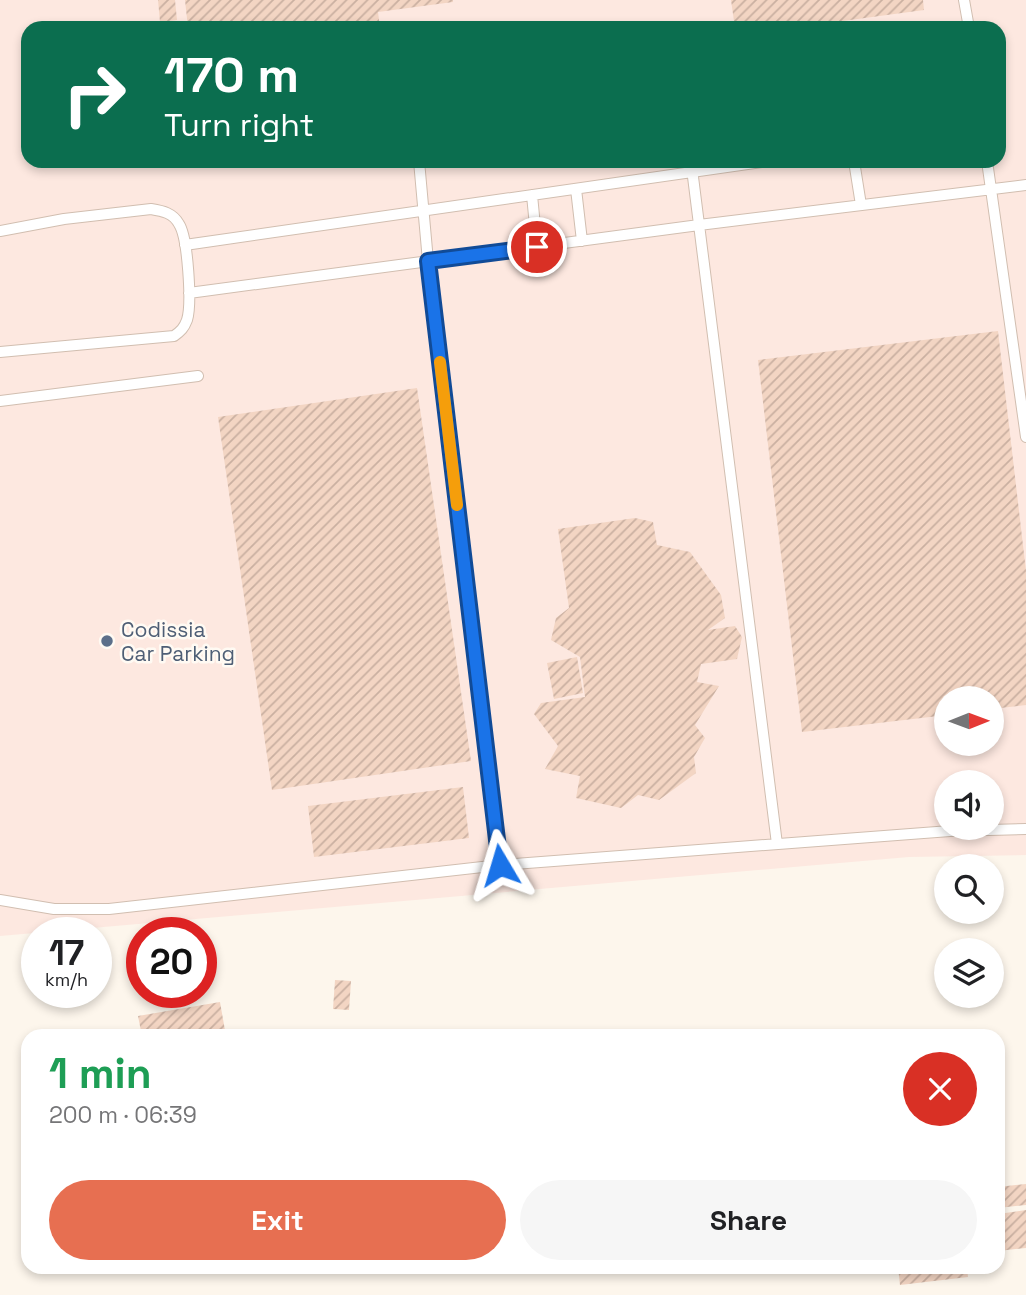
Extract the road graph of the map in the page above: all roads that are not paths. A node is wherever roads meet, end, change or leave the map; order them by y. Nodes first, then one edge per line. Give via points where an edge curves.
1 (964, 0) edge
2 (968, 21) edge
3 (420, 168) edge
4 (687, 168) edge
5 (692, 168) edge
6 (855, 168) edge
7 (988, 168) edge
8 (1026, 185) edge
9 (576, 189) junction
10 (991, 189) junction
11 (532, 195) junction
12 (861, 205) junction
13 (424, 211) junction
14 (699, 225) junction
15 (0, 231) edge
16 (582, 241) junction
17 (185, 244) junction
18 (537, 247) junction
19 (428, 261) junction
20 (189, 293) junction
21 (0, 352) edge
22 (198, 376) dead end
23 (0, 401) edge
24 (1026, 436) edge
25 (1026, 829) edge
26 (777, 844) junction
27 (500, 865) junction
28 (0, 900) edge

1 - 2 lane
3 - 13 lane
4 - 9 lane
5 - 14 lane
6 - 12 lane
7 - 10 lane
8 - 10 lane
9 - 11 lane
9 - 16 lane
10 - 12 lane
10 - 24 lane
11 - 13 lane
11 - 18 lane
12 - 14 lane
13 - 17 lane
13 - 19 lane
14 - 16 lane
14 - 26 lane
15 - 17 lane via 151,209 172,215
16 - 18 lane
17 - 20 lane
18 - 19 lane
19 - 20 lane
19 - 27 lane
20 - 21 lane via 187,322 174,336
22 - 23 lane
25 - 26 lane
26 - 27 lane
27 - 28 lane via 109,909 54,909

